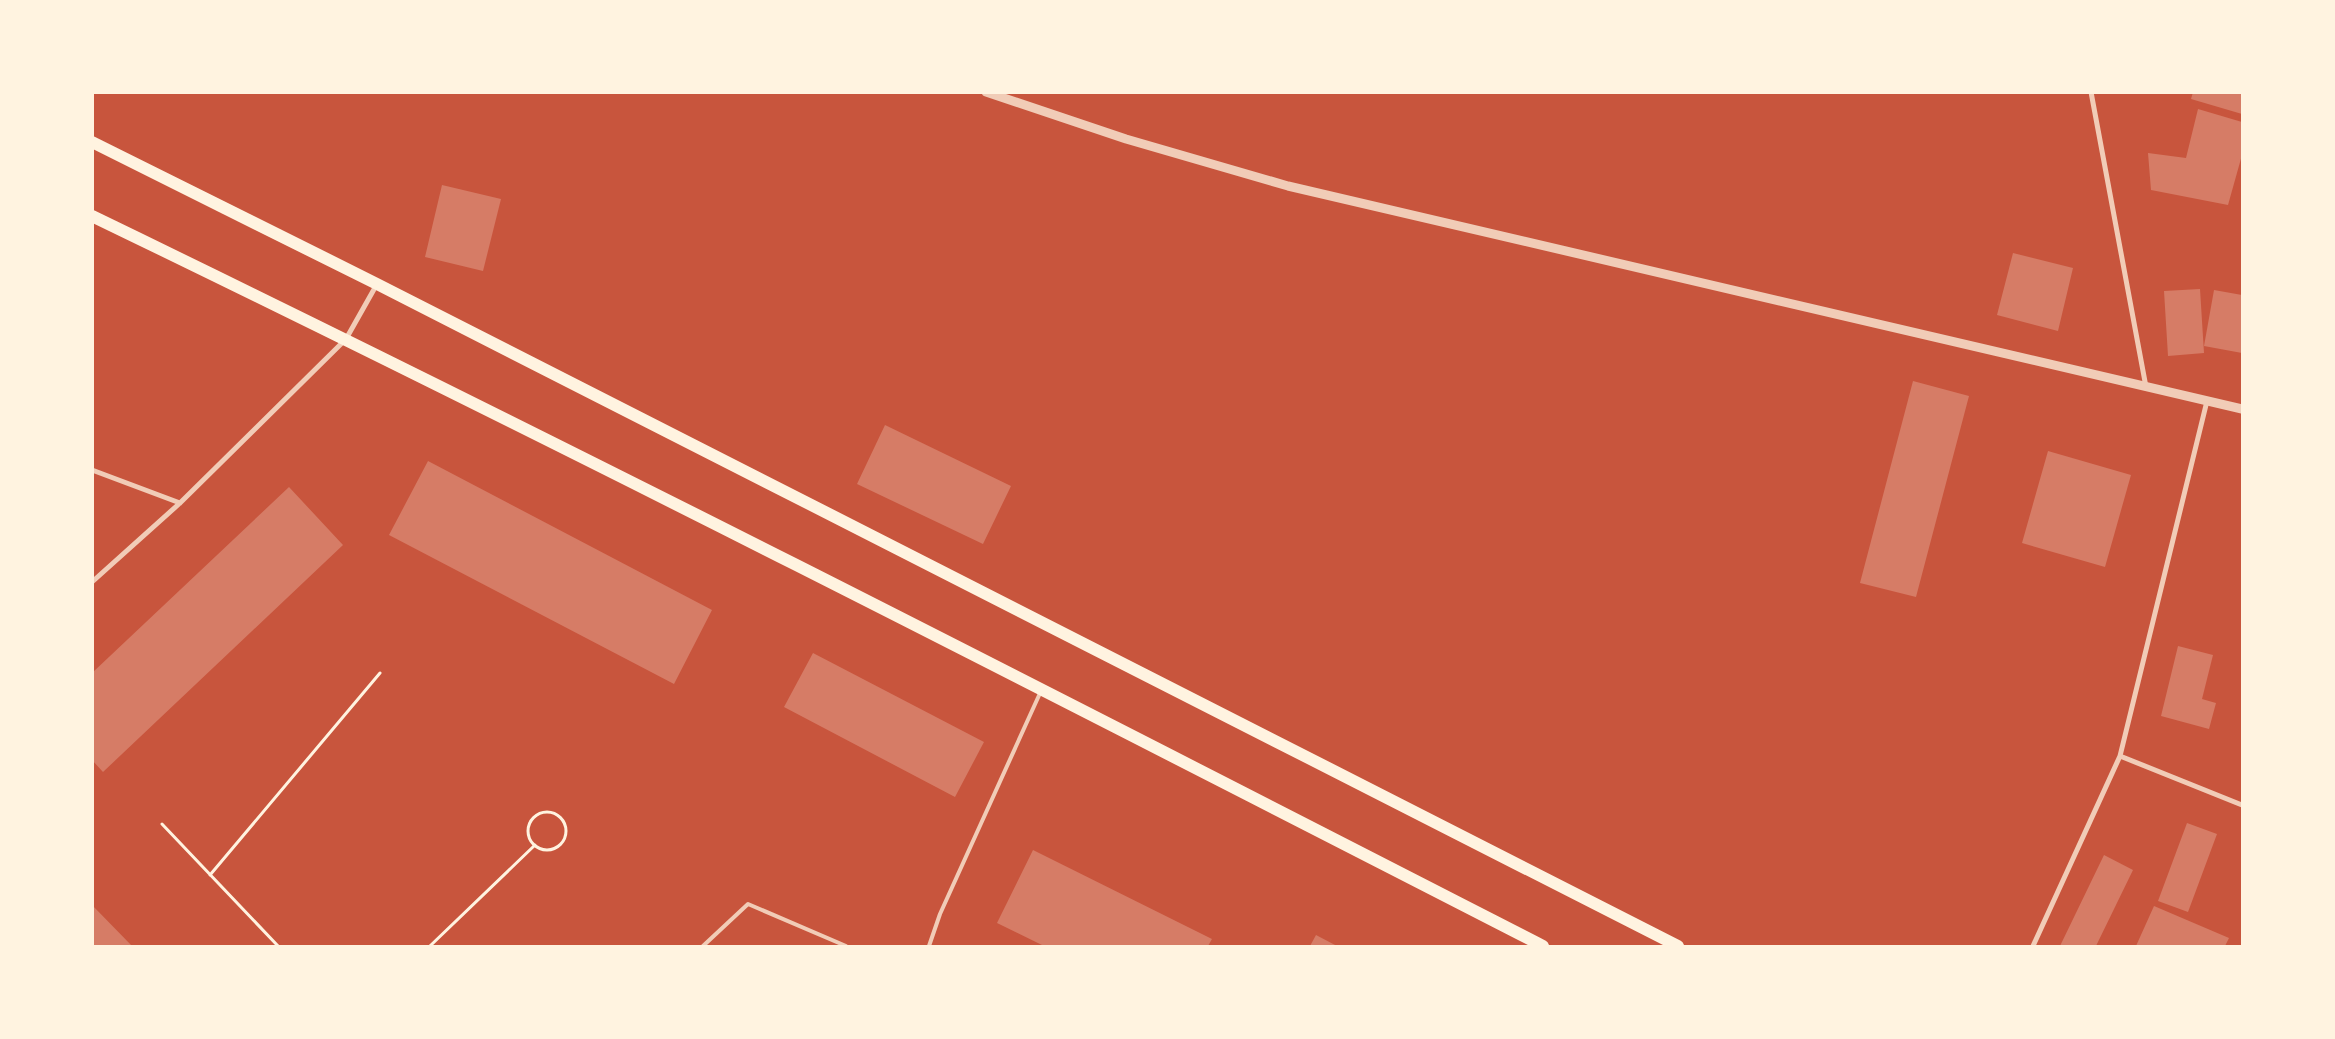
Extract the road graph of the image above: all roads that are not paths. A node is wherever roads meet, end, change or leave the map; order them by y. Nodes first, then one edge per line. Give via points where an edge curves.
1 (986, 92) edge
2 (2091, 92) edge
3 (92, 142) edge
4 (92, 216) edge
5 (377, 284) junction
6 (346, 339) junction
7 (2146, 388) junction
8 (2207, 401) junction
9 (2242, 409) edge
10 (92, 470) edge
11 (180, 503) junction
12 (92, 582) edge
13 (1042, 689) junction
14 (2120, 756) junction
15 (2242, 805) edge
16 (703, 946) edge
17 (846, 946) edge
18 (929, 946) edge
19 (1543, 946) edge
20 (1678, 946) edge
21 (2033, 946) edge

1 - 7 street via 1126,139 1288,186
2 - 7 street
3 - 5 main road
4 - 6 main road
5 - 6 street
5 - 20 main road
6 - 11 street
6 - 13 main road
7 - 8 street
8 - 9 street
8 - 14 street
10 - 11 street
11 - 12 street
13 - 18 lane via 940,914
13 - 19 main road
14 - 15 street
14 - 21 street
16 - 17 lane via 748,904

